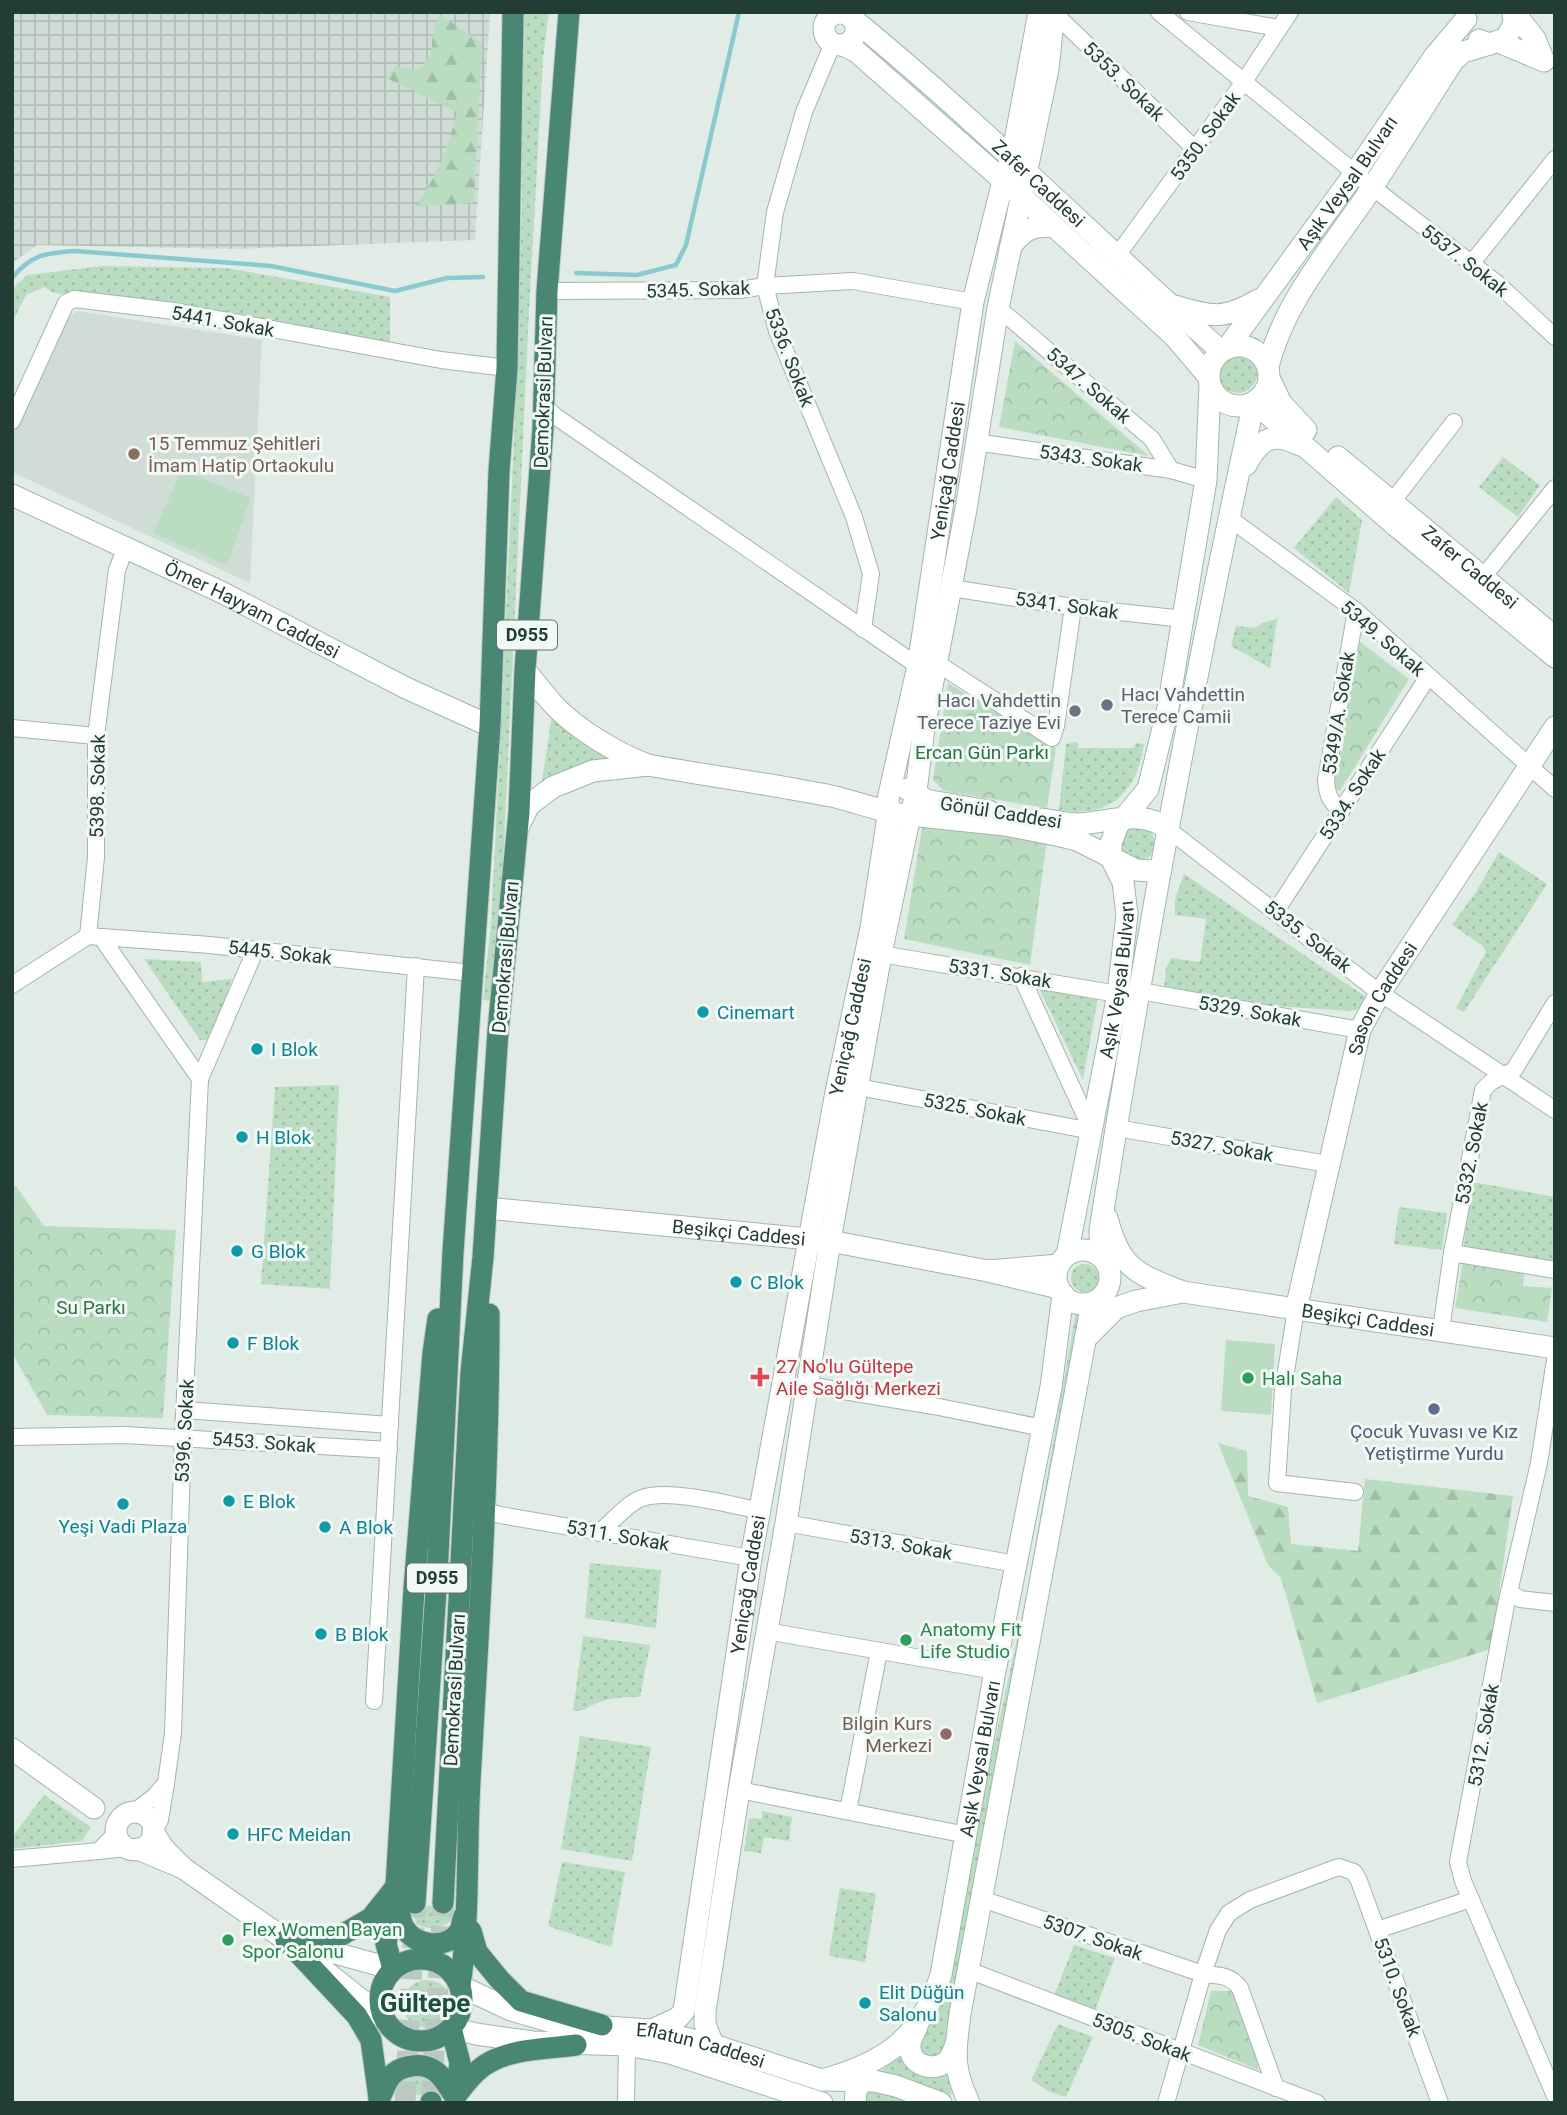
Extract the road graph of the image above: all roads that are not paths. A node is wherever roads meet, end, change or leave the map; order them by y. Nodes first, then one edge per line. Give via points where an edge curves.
1 (513, 12) edge
2 (569, 12) edge
3 (1159, 12) edge
4 (1188, 12) edge
5 (1290, 12) edge
6 (1514, 12) edge
7 (1049, 13) edge
8 (847, 15) edge
9 (1467, 16) edge
10 (1279, 28) junction
11 (1494, 43) junction
12 (838, 44) junction
13 (1549, 66) edge
14 (1243, 83) junction
15 (1195, 149) junction
16 (1555, 159) edge
17 (1019, 164) junction
18 (1355, 173) junction
19 (1003, 181) junction
20 (1372, 187) junction
21 (1021, 196) junction
22 (1055, 226) junction
23 (1009, 250) junction
24 (1116, 257) junction
25 (1471, 264) junction
26 (765, 286) junction
27 (547, 291) junction
28 (1262, 297) junction
29 (973, 302) junction
30 (1168, 304) junction
31 (998, 308) junction
32 (1555, 337) edge
33 (1224, 349) junction
34 (507, 368) junction
35 (1269, 373) junction
36 (1209, 381) junction
37 (1254, 402) junction
38 (543, 405) junction
39 (12, 421) edge
40 (1454, 422) dead end
41 (975, 442) junction
42 (1307, 449) junction
43 (1171, 470) junction
44 (1206, 480) junction
45 (1237, 482) junction
46 (1555, 488) edge
47 (12, 495) edge
48 (1392, 502) junction
49 (1229, 518) junction
50 (125, 549) junction
51 (1483, 577) junction
52 (951, 588) junction
53 (1073, 607) junction
54 (1356, 611) junction
55 (1184, 619) junction
56 (863, 629) junction
57 (1555, 637) edge
58 (1555, 657) edge
59 (927, 664) junction
60 (525, 670) junction
61 (1428, 677) junction
62 (490, 726) junction
63 (1555, 727) edge
64 (12, 728) edge
65 (96, 736) junction
66 (649, 765) junction
67 (1529, 768) junction
68 (1555, 789) edge
69 (915, 791) junction
70 (897, 805) junction
71 (1341, 811) junction
72 (1122, 820) junction
73 (518, 827) junction
74 (1169, 830) junction
75 (1111, 858) junction
76 (1161, 869) junction
77 (1276, 911) junction
78 (94, 936) junction
79 (255, 951) junction
80 (881, 954) junction
81 (416, 966) junction
82 (472, 973) junction
83 (1021, 976) junction
84 (12, 985) edge
85 (1140, 991) junction
86 (1380, 993) junction
87 (1118, 994) junction
88 (1555, 1003) edge
89 (1360, 1030) junction
90 (1505, 1076) junction
91 (200, 1079) junction
92 (858, 1087) junction
93 (1555, 1110) edge
94 (1116, 1128) junction
95 (1092, 1131) junction
96 (1328, 1164) junction
97 (1104, 1205) junction
98 (486, 1208) junction
99 (809, 1239) junction
100 (830, 1241) junction
101 (453, 1252) junction
102 (1452, 1253) junction
103 (483, 1257) junction
104 (1063, 1260) junction
105 (1555, 1270) edge
106 (988, 1271) junction
107 (1102, 1282) junction
108 (1061, 1291) junction
109 (1183, 1292) junction
110 (1296, 1309) junction
111 (1441, 1330) junction
112 (1085, 1339) junction
113 (1555, 1348) edge
114 (1555, 1360) edge
115 (807, 1385) junction
116 (185, 1410) junction
117 (390, 1425) junction
118 (1043, 1428) junction
119 (12, 1437) edge
120 (183, 1437) junction
121 (389, 1450) junction
122 (1355, 1492) dead end
123 (485, 1510) junction
124 (761, 1511) junction
125 (786, 1523) junction
126 (599, 1532) junction
127 (751, 1558) junction
128 (1016, 1564) junction
129 (1511, 1593) junction
130 (1555, 1603) edge
131 (766, 1631) junction
132 (878, 1651) junction
133 (995, 1671) junction
134 (374, 1701) dead end
135 (12, 1749) edge
136 (166, 1783) junction
137 (738, 1790) junction
138 (94, 1808) junction
139 (848, 1811) junction
140 (131, 1813) junction
141 (153, 1832) junction
142 (967, 1835) junction
143 (127, 1843) junction
144 (12, 1859) edge
145 (183, 1868) junction
146 (396, 1886) junction
147 (982, 1899) junction
148 (1471, 1899) junction
149 (468, 1900) junction
150 (415, 1903) tunnel mouth
151 (443, 1903) tunnel mouth
152 (1377, 1930) junction
153 (286, 1940) junction
154 (393, 1969) junction
155 (968, 1970) junction
156 (1203, 1974) junction
157 (460, 1986) junction
158 (384, 2018) junction
159 (602, 2025) junction
160 (918, 2025) junction
161 (451, 2028) junction
162 (652, 2030) junction
163 (956, 2044) junction
164 (576, 2045) junction
165 (626, 2045) junction
166 (713, 2045) junction
167 (1181, 2053) junction
168 (871, 2062) junction
169 (822, 2080) junction
170 (860, 2081) junction
171 (1276, 2088) junction
172 (1555, 2096) edge
173 (454, 2100) edge
174 (379, 2101) edge
175 (813, 2101) edge
176 (967, 2102) edge
177 (626, 2103) edge
178 (855, 2103) edge
179 (941, 2103) edge
180 (1166, 2103) edge
181 (1317, 2103) edge
182 (1440, 2103) edge

1 - 34 highway, Demokrasi Bulvarı / D955
2 - 27 highway, Demokrasi Bulvarı / D955
3 - 14 street, 5537. Sokak
4 - 10 street
5 - 10 street, 5350. Sokak
6 - 11 main road via 1511,32
6 - 13 main road
7 - 15 street, 5353. Sokak
7 - 17 main road, Yeniçağ Caddesi via 1048,69
8 - 12 main road via 855,24 855,35 848,43
8 - 17 main road, Zafer Caddesi
9 - 11 main road via 1467,27 1476,39
9 - 18 main road, Aşık Veysal Bulvarı
10 - 14 street, 5350. Sokak
11 - 13 main road
11 - 20 main road, Aşık Veysal Bulvarı via 1463,52 1453,61
12 - 19 main road, Zafer Caddesi via 857,52
12 - 26 street, 5336. Sokak via 804,112 775,212
14 - 15 street, 5350. Sokak
14 - 18 street, 5537. Sokak
15 - 24 street, 5350. Sokak
16 - 25 street
17 - 19 main road, Yeniçağ Caddesi
17 - 21 main road, Yeniçağ Caddesi
17 - 24 main road, Zafer Caddesi
18 - 20 street, 5537. Sokak
18 - 28 main road, Aşık Veysal Bulvarı
19 - 21 main road, Zafer Caddesi
19 - 29 main road, Yeniçağ Caddesi
20 - 25 street, 5537. Sokak
20 - 35 main road, Aşık Veysal Bulvarı via 1291,307 1274,345
21 - 22 main road, Zafer Caddesi
21 - 23 main road, Yeniçağ Caddesi
22 - 23 main road via 1025,230
22 - 36 main road, Zafer Caddesi via 1175,337
23 - 31 main road, Yeniçağ Caddesi
24 - 30 main road, Zafer Caddesi
25 - 32 street, 5537. Sokak
26 - 27 street, 5345. Sokak
26 - 29 street, 5345. Sokak via 853,281
26 - 56 street, 5336. Sokak via 777,331 854,517 871,574
27 - 38 highway, Demokrasi Bulvarı / D955
28 - 30 main road via 1214,316
28 - 33 main road, Aşık Veysal Bulvarı
29 - 59 main road, Yeniçağ Caddesi
30 - 33 main road, Zafer Caddesi
31 - 41 main road, Yeniçağ Caddesi
31 - 43 street, 5347. Sokak via 1152,439
33 - 35 main road via 1248,346 1264,358
33 - 36 main road via 1209,367
34 - 39 street, 5441. Sokak via 74,299 66,303
34 - 62 highway, Demokrasi Bulvarı / D955
35 - 37 main road via 1267,388
35 - 48 main road, Zafer Caddesi via 1281,403 1297,423
36 - 37 main road via 1220,400 1228,404
36 - 44 main road
37 - 42 main road
37 - 45 main road, Aşık Veysal Bulvarı
38 - 56 street
38 - 60 highway, Demokrasi Bulvarı / D955
40 - 48 street
41 - 43 street, 5343. Sokak
41 - 52 main road, Yeniçağ Caddesi
42 - 45 main road via 1286,438 1265,440
42 - 58 main road
43 - 44 street, 5343. Sokak
44 - 55 main road
45 - 49 main road, Aşık Veysal Bulvarı
46 - 51 street
47 - 50 main road, Ömer Hayyam Caddesi
48 - 51 main road, Zafer Caddesi
49 - 54 street, 5349. Sokak
49 - 74 main road, Aşık Veysal Bulvarı
50 - 62 main road, Ömer Hayyam Caddesi
50 - 65 street, 5398. Sokak via 117,570
51 - 57 main road, Zafer Caddesi
52 - 53 street, 5341. Sokak
52 - 59 main road, Yeniçağ Caddesi
53 - 55 street, 5341. Sokak
53 - 59 street via 1052,738
54 - 61 street, 5349. Sokak
54 - 71 street, 5349/A. Sokak via 1326,780 1331,802
55 - 72 main road via 1152,778
56 - 59 street
59 - 69 main road, Yeniçağ Caddesi
59 - 70 main road, Yeniçağ Caddesi
60 - 66 main road via 571,719 625,756
60 - 73 highway, Demokrasi Bulvarı / D955
61 - 67 street, 5349. Sokak
61 - 71 street, 5334. Sokak
62 - 82 highway, Demokrasi Bulvarı / D955
63 - 67 main road, Sason Caddesi
64 - 65 street
65 - 78 street, 5398. Sokak
66 - 70 main road, Gönül Caddesi
66 - 73 main road via 593,771 553,787 529,805
67 - 68 street, 5349. Sokak
67 - 86 main road, Sason Caddesi
69 - 70 main road, Yeniçağ Caddesi via 915,799
69 - 72 main road, Gönül Caddesi via 925,800 1077,824
70 - 75 main road, Gönül Caddesi via 1061,836
70 - 80 main road, Yeniçağ Caddesi
70 - 99 main road, Yeniçağ Caddesi
71 - 77 street, 5334. Sokak
72 - 74 main road, Gönül Caddesi via 1149,818
72 - 75 main road via 1111,843
73 - 98 highway, Demokrasi Bulvarı / D955
74 - 76 main road, Aşık Veysal Bulvarı
74 - 77 street, 5335. Sokak
75 - 76 main road, Gönül Caddesi via 1136,870
75 - 87 main road, Aşık Veysal Bulvarı via 1123,882 1127,914
76 - 85 main road, Aşık Veysal Bulvarı
77 - 86 street, 5335. Sokak
78 - 79 street, 5445. Sokak
78 - 84 street
78 - 91 street
79 - 81 street, 5445. Sokak
79 - 91 street
80 - 83 street, 5331. Sokak
80 - 92 main road, Yeniçağ Caddesi
81 - 82 street, 5445. Sokak
81 - 117 street
82 - 101 highway, Demokrasi Bulvarı / D955
83 - 87 street, 5331. Sokak
83 - 95 street
85 - 89 street, 5329. Sokak
85 - 94 main road, Aşık Veysal Bulvarı
86 - 89 main road, Sason Caddesi
86 - 90 street, 5335. Sokak
87 - 95 main road, Aşık Veysal Bulvarı
88 - 90 street, 5332. Sokak via 1514,1070
89 - 96 main road, Sason Caddesi
90 - 93 street, 5335. Sokak
90 - 102 street, 5332. Sokak via 1483,1090
91 - 116 street, 5396. Sokak
92 - 95 street, 5325. Sokak
92 - 100 main road, Yeniçağ Caddesi
94 - 96 street, 5327. Sokak
94 - 97 main road, Aşık Veysal Bulvarı
95 - 104 main road, Aşık Veysal Bulvarı
96 - 110 main road, Sason Caddesi
97 - 107 main road, Aşık Veysal Bulvarı
97 - 109 main road via 1118,1252 1132,1269
98 - 99 main road, Beşikçi Caddesi
98 - 103 highway, Demokrasi Bulvarı / D955
99 - 100 main road, Beşikçi Caddesi
99 - 124 main road, Yeniçağ Caddesi
100 - 106 main road, Beşikçi Caddesi
100 - 115 main road, Yeniçağ Caddesi
101 - 146 highway via 433,1353
101 - 150 highway, Demokrasi Bulvarı / D955
102 - 105 street
102 - 111 street, 5332. Sokak
103 - 123 highway via 489,1295
103 - 151 highway, Demokrasi Bulvarı / D955 via 470,1387
104 - 106 main road, Beşikçi Caddesi
104 - 107 main road via 1088,1250
104 - 108 main road, Aşık Veysal Bulvarı via 1056,1274
106 - 108 main road, Beşikçi Caddesi
107 - 108 main road via 1074,1303
107 - 109 main road, Beşikçi Caddesi
107 - 112 main road, Aşık Veysal Bulvarı
108 - 118 main road, Aşık Veysal Bulvarı
109 - 110 main road, Beşikçi Caddesi
109 - 112 main road via 1116,1308
110 - 111 main road, Beşikçi Caddesi
110 - 122 street via 1283,1390 1277,1483
111 - 113 main road, Beşikçi Caddesi
112 - 147 main road, Aşık Veysal Bulvarı
114 - 129 street, 5312. Sokak
115 - 118 street
115 - 125 main road, Yeniçağ Caddesi
116 - 117 street
116 - 120 street, 5396. Sokak
117 - 121 street
118 - 128 main road, Aşık Veysal Bulvarı
119 - 120 street, 5453. Sokak
120 - 121 street, 5453. Sokak
120 - 136 street, 5396. Sokak via 173,1733
121 - 134 street
123 - 126 street, 5311. Sokak
123 - 149 highway
124 - 126 street via 677,1496 650,1496 632,1504
124 - 127 main road, Yeniçağ Caddesi
125 - 128 street, 5313. Sokak
125 - 131 main road, Yeniçağ Caddesi
126 - 127 street, 5311. Sokak
127 - 162 main road, Yeniçağ Caddesi via 684,2011
128 - 133 main road, Aşık Veysal Bulvarı
129 - 130 street via 1520,1599
129 - 148 street, 5312. Sokak via 1458,1862
131 - 132 street
131 - 137 main road, Yeniçağ Caddesi
132 - 133 street
132 - 139 street
133 - 142 main road, Aşık Veysal Bulvarı
135 - 138 main road
136 - 140 street
136 - 141 street, 5396. Sokak via 160,1820
137 - 139 street
137 - 166 main road, Yeniçağ Caddesi via 705,2011
138 - 140 main road
138 - 143 main road
139 - 142 street
140 - 141 main road via 150,1820
140 - 143 main road via 118,1821
141 - 143 main road via 149,1843
141 - 145 main road
142 - 160 main road, Aşık Veysal Bulvarı via 941,1975
143 - 144 street via 99,1851
143 - 145 main road
145 - 153 main road
146 - 149 highway via 404,1928 430,1944 451,1939 460,1931
146 - 153 highway via 371,1918 340,1936 319,1943
146 - 154 highway via 386,1944
147 - 155 main road, Aşık Veysal Bulvarı
147 - 156 street, 5307. Sokak
148 - 152 street
148 - 172 street, 5312. Sokak
149 - 157 highway
149 - 159 highway via 477,1952 521,2001
152 - 156 street, 5310. Sokak via 1354,1872 1339,1867 1250,1900 1229,1913
152 - 182 street, 5310. Sokak
153 - 154 main road
153 - 158 main road
153 - 174 highway via 358,2016 373,2047
154 - 157 highway via 407,1961 429,1959 448,1969
154 - 158 highway via 380,1997
155 - 163 main road, Aşık Veysal Bulvarı
155 - 167 street, 5305. Sokak
156 - 167 street
156 - 171 street, 5307. Sokak via 1224,1975 1240,1988
157 - 159 main road, Eflatun Caddesi via 511,2010 559,2024
157 - 161 highway via 463,2004
158 - 161 highway via 409,2039 432,2040
158 - 174 highway via 386,2053
159 - 162 main road, Eflatun Caddesi
160 - 163 main road via 910,2049 922,2065 942,2064 950,2059
160 - 168 main road, Aşık Veysal Bulvarı via 896,2048
161 - 164 main road, Eflatun Caddesi via 476,2035
161 - 173 highway via 460,2063
162 - 166 main road, Eflatun Caddesi
163 - 176 main road, Aşık Veysal Bulvarı via 957,2077
164 - 165 main road, Eflatun Caddesi
164 - 173 highway via 509,2054 490,2062 476,2071
165 - 175 main road, Eflatun Caddesi via 670,2053
165 - 177 street
166 - 169 main road, Eflatun Caddesi
167 - 171 street, 5305. Sokak
167 - 180 street
168 - 169 main road, Aşık Veysal Bulvarı
168 - 170 main road
169 - 170 main road, Eflatun Caddesi
170 - 178 main road
170 - 179 main road, Eflatun Caddesi via 896,2086
171 - 181 street, 5305. Sokak
173 - 174 highway via 433,2068 413,2065 391,2076

